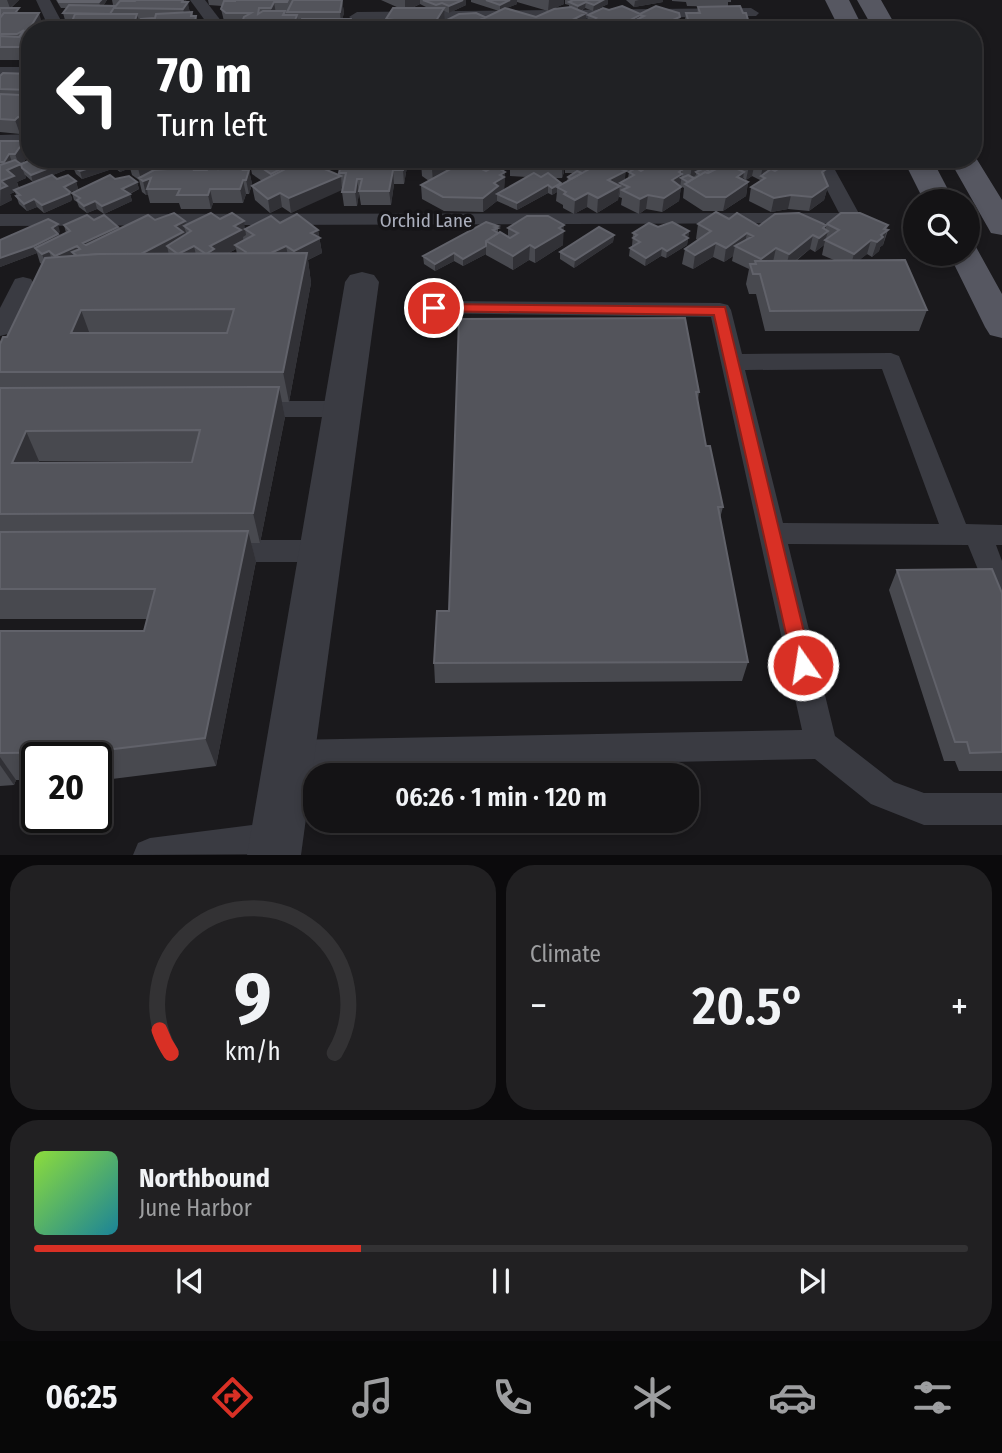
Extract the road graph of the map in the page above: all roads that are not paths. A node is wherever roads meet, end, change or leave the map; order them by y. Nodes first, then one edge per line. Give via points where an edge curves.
1 (43, 0) edge
2 (197, 0) edge
3 (870, 3) edge
4 (747, 6) edge
5 (358, 19) edge
6 (54, 21) edge
7 (212, 21) edge
8 (881, 21) edge
9 (0, 72) edge
10 (21, 72) edge
11 (21, 139) edge
12 (0, 140) edge
13 (825, 168) edge
14 (922, 168) edge
15 (968, 168) edge
16 (933, 189) edge
17 (0, 220) edge
18 (1002, 226) edge
19 (971, 266) edge
20 (362, 282) dead end
21 (23, 284) dead end
22 (434, 308) dead end
23 (1002, 327) edge
24 (0, 330) edge
25 (732, 362) junction
26 (228, 409) edge
27 (342, 409) junction
28 (772, 533) junction
29 (979, 535) edge
30 (196, 551) edge
31 (320, 551) junction
32 (1002, 596) edge
33 (821, 744) junction
34 (289, 755) junction
35 (1002, 809) edge
36 (275, 846) edge
37 (150, 855) edge

1 - 6 lane
2 - 7 lane
3 - 8 main road
4 - 5 lane
9 - 10 lane
11 - 12 lane
13 - 17 lane, Orchid Lane via 852,219
14 - 16 main road
15 - 18 main road
19 - 23 main road
20 - 27 street
21 - 24 lane
22 - 25 lane via 720,310
25 - 28 lane
25 - 29 lane via 891,361
26 - 27 lane
27 - 31 street
28 - 29 lane
28 - 33 lane
29 - 32 lane
30 - 31 lane
31 - 34 street
33 - 34 lane
33 - 35 lane via 883,793 924,809
34 - 36 street
36 - 37 lane

